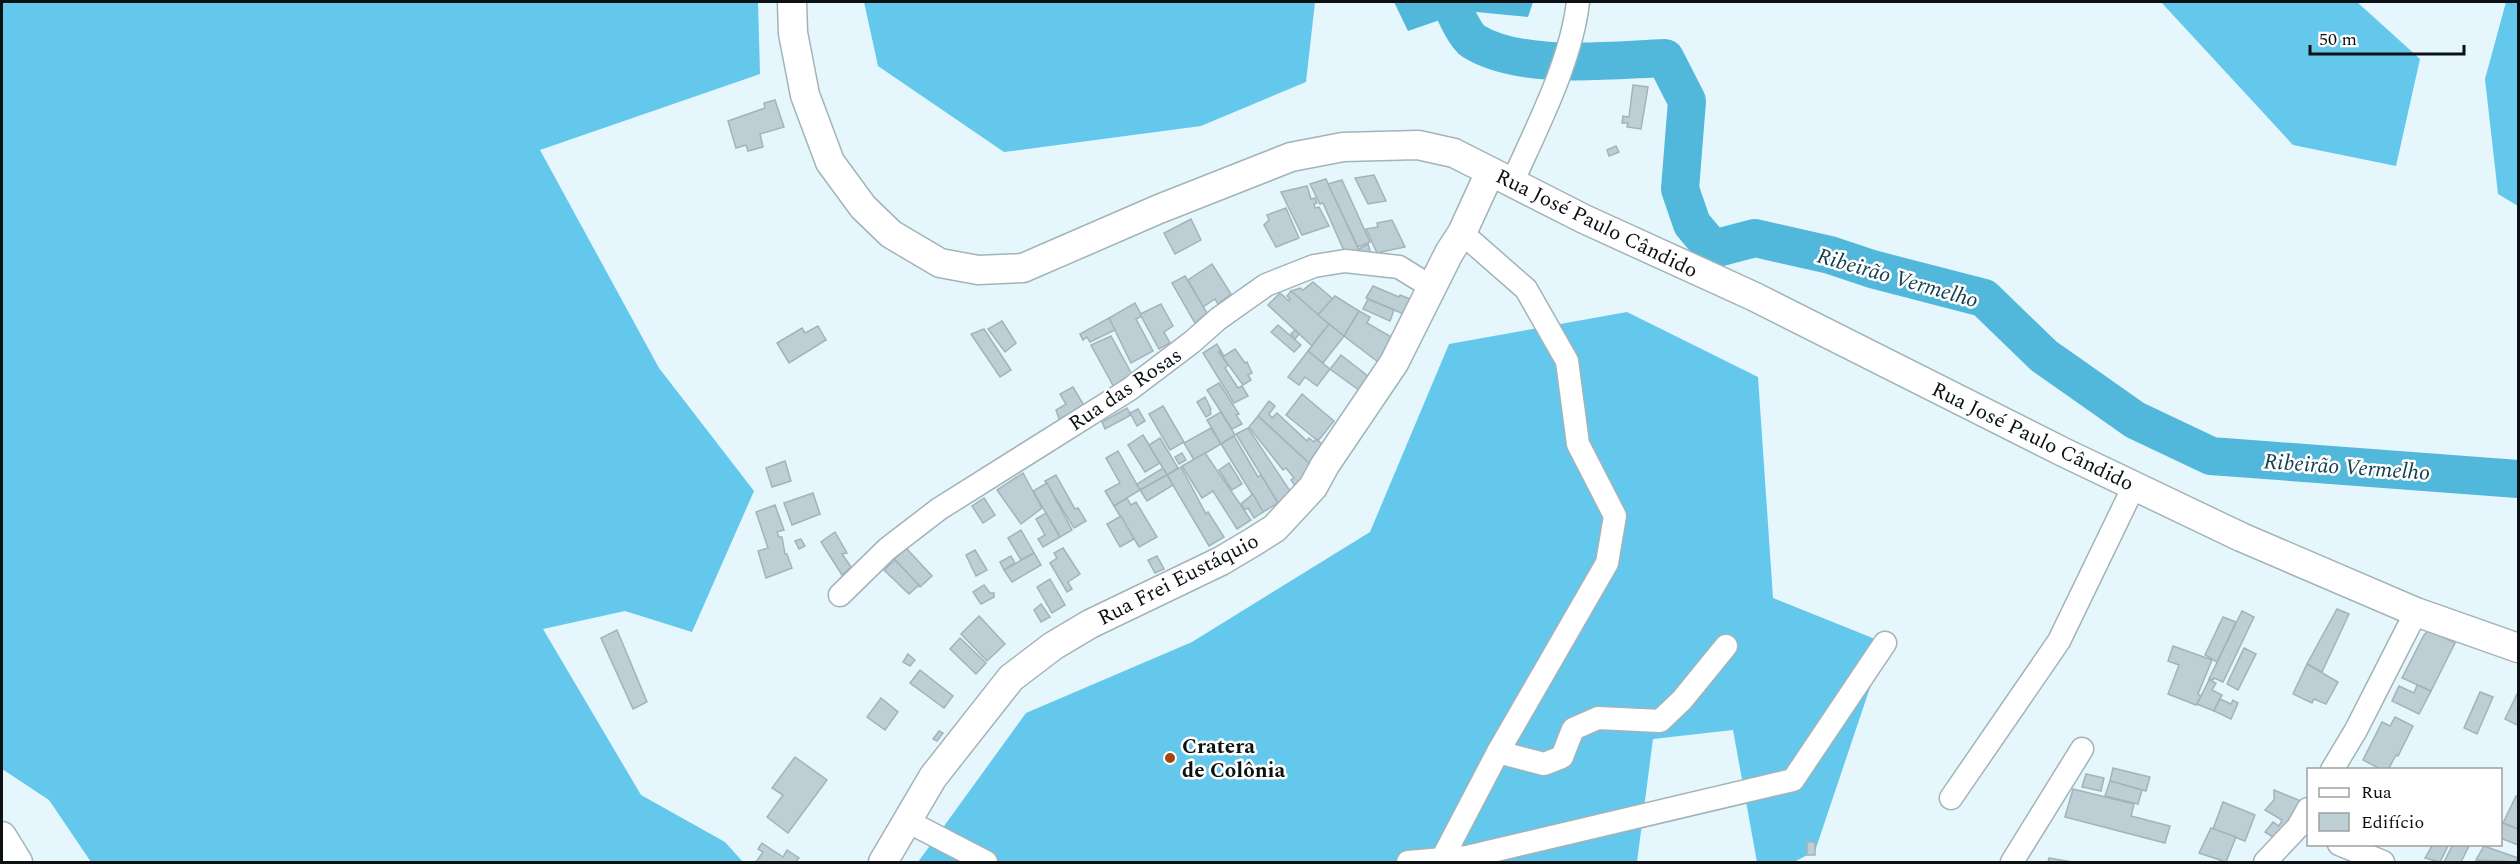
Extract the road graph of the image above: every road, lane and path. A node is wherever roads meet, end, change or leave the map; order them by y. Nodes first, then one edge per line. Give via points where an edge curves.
1 (792, 2) edge
2 (1578, 2) edge
3 (1501, 177) junction
4 (1462, 233) junction
5 (1433, 288) junction
6 (2134, 486) junction
7 (840, 595) dead end
8 (2416, 612) junction
9 (1885, 643) dead end
10 (1726, 646) dead end
11 (2518, 648) edge
12 (2082, 749) dead end
13 (1498, 752) junction
14 (2333, 768) edge
15 (1951, 798) dead end
16 (907, 821) junction
17 (2305, 823) edge
18 (2, 836) edge
19 (2344, 846) edge
20 (1442, 859) junction
21 (18, 862) edge
22 (883, 862) edge
23 (986, 862) edge
24 (1408, 862) edge
25 (2012, 862) edge
26 (2265, 862) edge
27 (2383, 862) edge

1 - 3 street, Rua José Paulo Cândido via 793,33 806,95 830,162 862,207 891,234 940,263 978,270 1023,268 1291,157 1343,147 1418,145 1455,153
2 - 3 street via 1572,37 1556,81
3 - 4 street, Rua Frei Eustáquio
3 - 6 street, Rua José Paulo Cândido via 1755,297
4 - 5 street, Rua Frei Eustáquio
4 - 13 street via 1526,289 1566,361 1578,444 1615,516 1607,563
5 - 7 street, Rua das Rosas via 1399,267 1345,261 1314,266 1266,285 1130,389 939,509 887,549
5 - 16 street, Rua Frei Eustáquio via 1389,370 1313,488 1288,515 1275,528 1221,561 1090,624 1011,678 933,777
6 - 8 street, Rua José Paulo Cândido
6 - 15 street via 2059,641
8 - 11 street, Rua José Paulo Cândido
8 - 14 street
9 - 20 street via 1793,780 1467,857
10 - 13 street via 1660,721 1598,718 1574,729 1562,756 1544,764
12 - 25 street
13 - 20 street
16 - 22 street, Rua Frei Eustáquio
16 - 23 street
17 - 26 street
18 - 21 street
19 - 27 street
20 - 24 street

